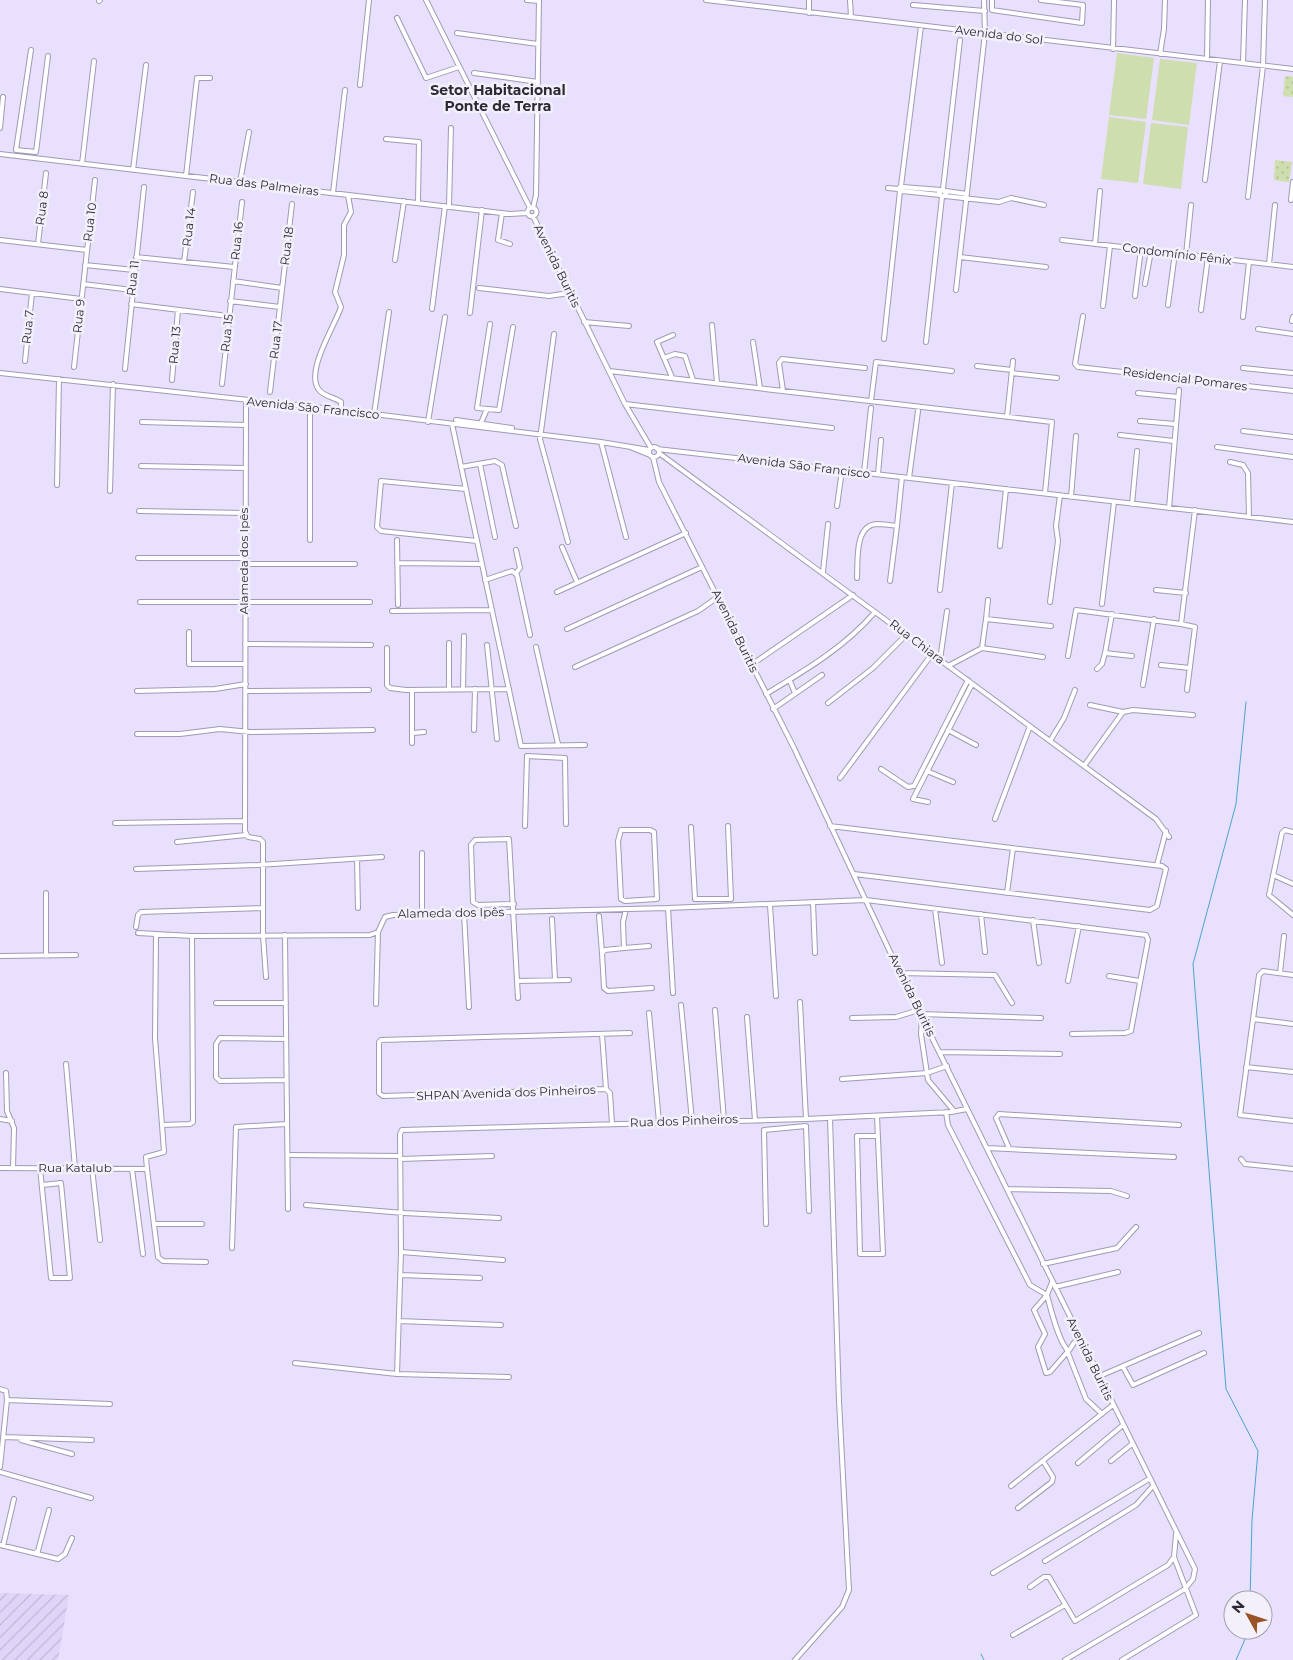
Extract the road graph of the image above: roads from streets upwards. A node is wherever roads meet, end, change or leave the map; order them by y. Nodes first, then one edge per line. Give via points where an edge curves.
1 (368, 0) edge
2 (426, 0) edge
3 (527, 0) edge
4 (706, 0) edge
5 (760, 0) edge
6 (809, 0) edge
7 (850, 0) edge
8 (1042, 0) edge
9 (1114, 0) edge
10 (1165, 0) edge
11 (1208, 0) edge
12 (1245, 0) edge
13 (1265, 0) edge
14 (539, 1) edge
15 (984, 1) edge
16 (992, 1) edge
17 (913, 5) dead end
18 (760, 6) junction
19 (985, 11) junction
20 (809, 13) junction
21 (850, 17) junction
22 (397, 18) dead end
23 (921, 26) junction
24 (457, 33) dead end
25 (985, 33) junction
26 (960, 40) dead end
27 (538, 44) junction
28 (1113, 49) junction
29 (30, 50) dead end
30 (1160, 54) junction
31 (48, 56) dead end
32 (1207, 59) junction
33 (94, 61) dead end
34 (1220, 61) junction
35 (1243, 63) junction
36 (146, 65) dead end
37 (1263, 66) junction
38 (459, 67) junction
39 (1293, 69) edge
40 (474, 73) dead end
41 (210, 78) dead end
42 (538, 82) junction
43 (360, 85) dead end
44 (345, 90) dead end
45 (3, 97) dead end
46 (0, 128) edge
47 (451, 128) dead end
48 (248, 132) dead end
49 (386, 139) dead end
50 (26, 151) junction
51 (0, 154) edge
52 (25, 157) junction
53 (82, 164) junction
54 (133, 170) junction
55 (46, 173) dead end
56 (186, 176) junction
57 (95, 180) dead end
58 (1204, 180) dead end
59 (240, 182) junction
60 (1293, 182) edge
61 (144, 187) dead end
62 (888, 188) dead end
63 (901, 189) junction
64 (1100, 191) dead end
65 (193, 192) dead end
66 (333, 193) junction
67 (943, 193) junction
68 (348, 195) junction
69 (966, 196) junction
70 (1248, 196) dead end
71 (1291, 200) dead end
72 (404, 201) junction
73 (242, 202) dead end
74 (418, 203) junction
75 (292, 204) dead end
76 (1044, 205) dead end
77 (1191, 205) dead end
78 (1275, 205) dead end
79 (447, 206) junction
80 (531, 208) junction
81 (482, 210) junction
82 (502, 213) junction
83 (527, 213) junction
84 (533, 216) junction
85 (0, 240) edge
86 (1062, 240) dead end
87 (38, 244) junction
88 (510, 244) dead end
89 (1095, 244) junction
90 (1110, 246) junction
91 (1141, 249) junction
92 (87, 250) junction
93 (1151, 251) junction
94 (1175, 253) junction
95 (1186, 255) junction
96 (136, 256) junction
97 (960, 257) junction
98 (1208, 257) junction
99 (395, 260) dead end
100 (184, 262) junction
101 (1249, 262) junction
102 (1269, 264) junction
103 (85, 265) junction
104 (234, 267) junction
105 (1293, 267) edge
106 (1046, 268) dead end
107 (134, 270) junction
108 (233, 281) junction
109 (83, 284) junction
110 (1145, 284) dead end
111 (282, 288) junction
112 (479, 288) dead end
113 (0, 289) edge
114 (132, 290) junction
115 (956, 290) dead end
116 (32, 293) junction
117 (569, 293) junction
118 (1135, 296) dead end
119 (80, 299) junction
120 (230, 301) junction
121 (131, 304) junction
122 (1168, 305) dead end
123 (1102, 306) dead end
124 (280, 307) junction
125 (432, 309) dead end
126 (178, 310) junction
127 (1201, 310) dead end
128 (389, 312) dead end
129 (470, 313) dead end
130 (228, 316) junction
131 (1083, 316) dead end
132 (445, 317) dead end
133 (1242, 317) dead end
134 (1293, 317) edge
135 (1292, 321) edge
136 (584, 322) junction
137 (490, 324) dead end
138 (712, 325) dead end
139 (629, 326) dead end
140 (512, 327) dead end
141 (1258, 329) dead end
142 (554, 334) dead end
143 (1293, 334) edge
144 (673, 335) dead end
145 (884, 339) dead end
146 (753, 342) dead end
147 (926, 342) dead end
148 (664, 358) junction
149 (25, 361) dead end
150 (1013, 361) dead end
151 (976, 366) dead end
152 (74, 367) dead end
153 (865, 368) dead end
154 (1243, 368) dead end
155 (125, 369) dead end
156 (609, 371) junction
157 (952, 371) dead end
158 (1012, 372) junction
159 (0, 373) edge
160 (1293, 373) edge
161 (672, 377) junction
162 (1057, 378) dead end
163 (59, 379) junction
164 (172, 380) dead end
165 (693, 380) junction
166 (717, 383) junction
167 (222, 384) dead end
168 (113, 387) junction
169 (760, 388) junction
170 (1179, 390) dead end
171 (783, 391) junction
172 (1293, 391) edge
173 (270, 392) dead end
174 (1138, 393) dead end
175 (1178, 397) junction
176 (246, 401) junction
177 (871, 401) junction
178 (625, 404) junction
179 (310, 408) junction
180 (871, 408) dead end
181 (487, 409) junction
182 (341, 410) junction
183 (918, 411) dead end
184 (374, 414) junction
185 (1007, 417) junction
186 (456, 420) dead end
187 (1140, 420) dead end
188 (142, 422) dead end
189 (428, 422) junction
190 (482, 422) junction
191 (452, 424) junction
192 (1176, 424) junction
193 (245, 425) junction
194 (480, 428) junction
195 (512, 428) dead end
196 (832, 428) dead end
197 (1243, 431) dead end
198 (540, 435) junction
199 (1120, 435) dead end
200 (1076, 436) dead end
201 (1293, 437) edge
202 (881, 440) dead end
203 (601, 442) junction
204 (1174, 442) junction
205 (1217, 447) dead end
206 (658, 451) junction
207 (1137, 451) dead end
208 (651, 453) junction
209 (1293, 457) edge
210 (1230, 462) dead end
211 (480, 464) junction
212 (140, 466) dead end
213 (461, 467) junction
214 (245, 468) junction
215 (842, 470) junction
216 (864, 473) junction
217 (878, 474) junction
218 (902, 477) junction
219 (909, 478) junction
220 (952, 483) junction
221 (57, 485) dead end
222 (466, 489) junction
223 (1006, 489) junction
224 (110, 491) dead end
225 (1045, 494) junction
226 (1060, 495) junction
227 (1071, 497) junction
228 (1114, 502) junction
229 (1132, 504) junction
230 (837, 506) dead end
231 (1169, 508) junction
232 (1195, 510) junction
233 (138, 511) dead end
234 (241, 513) junction
235 (1249, 517) junction
236 (1293, 522) edge
237 (828, 524) dead end
238 (516, 526) dead end
239 (897, 526) junction
240 (686, 533) junction
241 (626, 537) dead end
242 (495, 538) dead end
243 (310, 540) dead end
244 (397, 540) dead end
245 (477, 541) junction
246 (568, 542) dead end
247 (1000, 546) dead end
248 (562, 547) dead end
249 (516, 550) dead end
250 (138, 558) dead end
251 (244, 558) junction
252 (397, 563) junction
253 (244, 564) junction
254 (355, 564) dead end
255 (482, 564) junction
256 (702, 566) junction
257 (823, 572) junction
258 (516, 573) junction
259 (857, 578) dead end
260 (485, 580) junction
261 (890, 581) dead end
262 (577, 582) junction
263 (940, 590) dead end
264 (1156, 590) dead end
265 (557, 592) dead end
266 (1186, 593) junction
267 (853, 595) junction
268 (718, 597) junction
269 (988, 600) dead end
270 (140, 602) dead end
271 (244, 602) junction
272 (370, 602) dead end
273 (1050, 602) dead end
274 (1102, 604) dead end
275 (398, 605) dead end
276 (492, 610) junction
277 (947, 610) dead end
278 (392, 611) dead end
279 (875, 612) junction
280 (1112, 614) junction
281 (986, 619) junction
282 (1154, 619) junction
283 (1181, 624) junction
284 (1051, 626) dead end
285 (567, 629) dead end
286 (189, 632) dead end
287 (530, 635) dead end
288 (906, 635) junction
289 (464, 636) dead end
290 (449, 643) dead end
291 (245, 644) junction
292 (487, 644) dead end
293 (371, 646) dead end
294 (536, 647) dead end
295 (387, 648) dead end
296 (982, 648) junction
297 (1105, 652) junction
298 (932, 654) junction
299 (1068, 656) dead end
300 (1132, 656) dead end
301 (1043, 657) dead end
302 (940, 660) junction
303 (753, 663) junction
304 (245, 664) junction
305 (1161, 665) dead end
306 (948, 666) junction
307 (575, 667) dead end
308 (1190, 668) junction
309 (1097, 669) dead end
310 (822, 675) dead end
311 (968, 680) junction
312 (790, 681) junction
313 (246, 684) junction
314 (972, 684) junction
315 (1143, 685) dead end
316 (509, 688) junction
317 (449, 689) junction
318 (463, 689) junction
319 (475, 689) junction
320 (492, 689) junction
321 (369, 690) dead end
322 (412, 690) junction
323 (1075, 690) dead end
324 (1187, 690) dead end
325 (137, 691) dead end
326 (246, 691) junction
327 (795, 693) junction
328 (766, 694) junction
329 (828, 702) dead end
330 (1090, 705) dead end
331 (774, 709) junction
332 (1123, 712) junction
333 (1192, 716) dead end
334 (1030, 726) junction
335 (373, 730) dead end
336 (474, 730) dead end
337 (948, 730) junction
338 (247, 732) junction
339 (424, 732) dead end
340 (413, 733) junction
341 (137, 734) dead end
342 (497, 739) dead end
343 (1050, 741) junction
344 (412, 743) dead end
345 (558, 744) junction
346 (976, 744) dead end
347 (526, 745) junction
348 (584, 745) dead end
349 (527, 756) junction
350 (1084, 766) junction
351 (881, 769) dead end
352 (928, 771) junction
353 (840, 778) dead end
354 (953, 782) dead end
355 (928, 802) dead end
356 (995, 818) dead end
357 (245, 821) junction
358 (115, 823) dead end
359 (566, 824) dead end
360 (525, 826) dead end
361 (728, 826) dead end
362 (830, 826) junction
363 (691, 827) dead end
364 (1166, 831) junction
365 (1293, 832) edge
366 (246, 835) junction
367 (1169, 837) dead end
368 (177, 842) dead end
369 (1013, 848) junction
370 (422, 854) dead end
371 (382, 856) dead end
372 (357, 858) junction
373 (263, 864) junction
374 (1157, 865) junction
375 (136, 869) dead end
376 (854, 874) junction
377 (1273, 875) junction
378 (1293, 884) edge
379 (46, 893) dead end
380 (1007, 893) junction
381 (712, 899) junction
382 (638, 900) junction
383 (866, 900) junction
384 (813, 902) junction
385 (514, 904) junction
386 (770, 906) junction
387 (714, 907) junction
388 (263, 908) junction
389 (358, 908) dead end
390 (668, 908) junction
391 (626, 909) junction
392 (638, 909) junction
393 (935, 909) junction
394 (514, 912) junction
395 (422, 913) junction
396 (464, 913) junction
397 (981, 914) junction
398 (1293, 915) edge
399 (599, 916) dead end
400 (552, 919) dead end
401 (1033, 920) junction
402 (1079, 926) junction
403 (136, 928) dead end
404 (378, 932) junction
405 (138, 933) dead end
406 (156, 935) junction
407 (263, 935) junction
408 (285, 935) junction
409 (192, 936) junction
410 (1284, 936) dead end
411 (649, 946) dead end
412 (624, 948) junction
413 (985, 952) dead end
414 (602, 953) junction
415 (815, 953) dead end
416 (76, 955) dead end
417 (0, 956) edge
418 (46, 956) junction
419 (942, 963) dead end
420 (1039, 963) dead end
421 (900, 973) junction
422 (1280, 973) junction
423 (1293, 974) edge
424 (1109, 976) dead end
425 (266, 977) dead end
426 (555, 980) junction
427 (569, 980) dead end
428 (1068, 980) dead end
429 (516, 981) junction
430 (1140, 981) junction
431 (652, 988) dead end
432 (673, 993) dead end
433 (776, 996) dead end
434 (518, 998) dead end
435 (800, 1002) dead end
436 (216, 1003) dead end
437 (1012, 1003) dead end
438 (286, 1004) junction
439 (376, 1004) dead end
440 (681, 1005) dead end
441 (469, 1007) dead end
442 (715, 1010) dead end
443 (649, 1012) dead end
444 (921, 1013) junction
445 (747, 1017) dead end
446 (852, 1018) dead end
447 (1041, 1018) dead end
448 (1253, 1019) junction
449 (1293, 1024) edge
450 (630, 1033) dead end
451 (602, 1034) junction
452 (1072, 1034) dead end
453 (286, 1039) junction
454 (940, 1052) junction
455 (1060, 1054) dead end
456 (66, 1064) dead end
457 (947, 1066) junction
458 (1246, 1067) junction
459 (1293, 1072) edge
460 (6, 1073) dead end
461 (927, 1073) junction
462 (842, 1079) dead end
463 (286, 1080) junction
464 (606, 1090) junction
465 (967, 1109) junction
466 (954, 1111) junction
467 (946, 1112) junction
468 (877, 1116) junction
469 (830, 1118) junction
470 (0, 1119) edge
471 (806, 1119) junction
472 (724, 1120) junction
473 (756, 1120) junction
474 (1293, 1120) edge
475 (12, 1121) junction
476 (692, 1121) junction
477 (659, 1122) junction
478 (286, 1124) junction
479 (612, 1124) junction
480 (162, 1125) junction
481 (1178, 1125) dead end
482 (764, 1130) junction
483 (878, 1136) junction
484 (987, 1148) junction
485 (1009, 1148) junction
486 (291, 1155) dead end
487 (492, 1156) dead end
488 (400, 1157) junction
489 (1174, 1158) dead end
490 (1242, 1159) dead end
491 (0, 1168) edge
492 (13, 1168) junction
493 (40, 1168) junction
494 (75, 1168) junction
495 (92, 1168) junction
496 (132, 1169) junction
497 (148, 1169) junction
498 (1293, 1170) edge
499 (42, 1185) junction
500 (1007, 1189) junction
501 (1127, 1196) dead end
502 (306, 1205) dead end
503 (288, 1208) dead end
504 (809, 1211) dead end
505 (400, 1213) junction
506 (499, 1218) dead end
507 (154, 1224) junction
508 (202, 1224) dead end
509 (766, 1224) dead end
510 (1136, 1227) dead end
511 (100, 1240) dead end
512 (232, 1248) dead end
513 (401, 1252) junction
514 (142, 1254) dead end
515 (503, 1260) dead end
516 (206, 1262) dead end
517 (1043, 1264) junction
518 (1118, 1272) dead end
519 (400, 1276) junction
520 (480, 1278) dead end
521 (1052, 1281) junction
522 (1055, 1287) junction
523 (1047, 1295) junction
524 (399, 1321) junction
525 (501, 1326) dead end
526 (1199, 1333) dead end
527 (1079, 1335) junction
528 (1067, 1353) junction
529 (1204, 1353) dead end
530 (295, 1364) dead end
531 (1122, 1366) junction
532 (397, 1374) junction
533 (1100, 1376) junction
534 (509, 1377) dead end
535 (0, 1389) edge
536 (7, 1400) junction
537 (110, 1404) dead end
538 (1113, 1405) junction
539 (1102, 1414) junction
540 (1122, 1425) junction
541 (4, 1437) junction
542 (14, 1438) junction
543 (92, 1440) dead end
544 (1132, 1444) junction
545 (72, 1454) dead end
546 (1043, 1461) junction
547 (1111, 1461) dead end
548 (1078, 1464) dead end
549 (0, 1467) edge
550 (0, 1472) edge
551 (1149, 1478) junction
552 (1010, 1486) dead end
553 (1153, 1486) junction
554 (91, 1498) dead end
555 (14, 1499) dead end
556 (1018, 1508) dead end
557 (49, 1510) dead end
558 (1176, 1531) junction
559 (72, 1538) dead end
560 (1, 1545) edge
561 (30, 1553) junction
562 (1174, 1557) junction
563 (1045, 1561) dead end
564 (993, 1573) dead end
565 (1030, 1587) dead end
566 (1186, 1588) junction
567 (1065, 1605) junction
568 (1013, 1636) dead end
569 (795, 1660) edge
570 (1065, 1660) edge
571 (1122, 1660) edge

1 - 43 street
2 - 38 street
3 - 14 street
4 - 18 street, Avenida do Sol
5 - 18 street
6 - 20 street
7 - 21 street
8 - 16 street via 1083,5 1082,23 992,10
9 - 28 street
10 - 30 street
11 - 32 street
12 - 35 street
13 - 37 street
14 - 27 street
15 - 16 street
15 - 19 street
17 - 19 street
18 - 20 street, Avenida do Sol
19 - 25 street
20 - 21 street, Avenida do Sol
21 - 23 street, Avenida do Sol
22 - 38 street via 426,78
23 - 25 street, Avenida do Sol
23 - 63 street
24 - 27 street
25 - 28 street, Avenida do Sol
25 - 69 street
26 - 67 street
27 - 42 street
28 - 30 street, Avenida do Sol
29 - 50 street via 16,150
30 - 32 street, Avenida do Sol
31 - 50 street via 36,152
32 - 34 street, Avenida do Sol
33 - 53 street
34 - 35 street, Avenida do Sol
34 - 58 street
35 - 37 street, Avenida do Sol
36 - 54 street
37 - 39 street, Avenida do Sol
37 - 70 street
38 - 80 street
40 - 42 street
41 - 56 street via 197,78
42 - 80 street via 536,195
44 - 66 street
45 - 46 street
47 - 79 street
48 - 59 street
49 - 74 street via 419,142
50 - 52 street
51 - 52 street, Rua das Palmeiras
52 - 53 street, Rua das Palmeiras
53 - 54 street, Rua das Palmeiras
54 - 56 street, Rua das Palmeiras
55 - 87 street, Rua 8
56 - 59 street, Rua das Palmeiras
57 - 92 street, Rua 10
59 - 66 street, Rua das Palmeiras
60 - 71 street
61 - 96 street, Rua 11
62 - 63 street
63 - 67 street
63 - 145 street
64 - 89 street
65 - 100 street, Rua 14
66 - 68 street, Rua das Palmeiras
67 - 69 street
67 - 147 street
68 - 72 street, Rua das Palmeiras
68 - 182 street via 351,212 344,225 344,255 335,293 341,307 322,348 315,378 320,392 341,402
69 - 76 street via 999,202 1011,198
69 - 97 street
72 - 74 street, Rua das Palmeiras
72 - 99 street
73 - 104 street, Rua 16
74 - 79 street, Rua das Palmeiras
75 - 111 street, Rua 18
77 - 95 street
78 - 102 street
79 - 81 street, Rua das Palmeiras
79 - 125 street
80 - 83 street
80 - 84 street via 537,212
81 - 82 street, Rua das Palmeiras
81 - 129 street
82 - 83 street, Rua das Palmeiras
82 - 88 street via 498,240
83 - 84 street
84 - 117 street, Avenida Buritis
85 - 87 street
86 - 89 street, Condomínio Fênix
87 - 92 street
89 - 90 street, Condomínio Fênix
90 - 91 street, Condomínio Fênix
90 - 123 street
91 - 93 street, Condomínio Fênix
91 - 118 street
92 - 103 street, Rua 10
93 - 94 street, Condomínio Fênix
93 - 110 street
94 - 95 street, Condomínio Fênix
94 - 122 street
95 - 98 street, Condomínio Fênix
96 - 100 street
96 - 107 street, Rua 11
97 - 106 street
97 - 115 street
98 - 101 street, Condomínio Fênix
98 - 127 street
100 - 104 street
101 - 102 street, Condomínio Fênix
101 - 133 street
102 - 105 street, Condomínio Fênix
103 - 107 street
103 - 109 street, Rua 9
104 - 108 street, Rua 16
107 - 114 street, Rua 11
108 - 111 street
108 - 120 street, Rua 15
109 - 114 street
109 - 119 street, Rua 9
111 - 124 street, Rua 17
112 - 117 street via 549,296
113 - 116 street
114 - 121 street, Rua 11
116 - 119 street
116 - 149 street, Rua 7
117 - 136 street, Avenida Buritis
119 - 152 street, Rua 9
120 - 124 street
120 - 130 street, Rua 15
121 - 126 street
121 - 155 street, Rua 11
124 - 173 street, Rua 17
126 - 130 street
126 - 164 street, Rua 13
128 - 184 street
130 - 167 street, Rua 15
131 - 172 street, Residencial Pomares via 1078,367
132 - 189 street
134 - 135 street
136 - 139 street
136 - 156 street, Avenida Buritis
137 - 181 street via 477,408
138 - 166 street
140 - 181 street via 499,410
141 - 143 street
142 - 198 street
144 - 148 street via 657,342
146 - 169 street
148 - 161 street
148 - 165 street via 674,354 684,356
150 - 158 street
151 - 158 street
153 - 171 street via 782,359 779,363
154 - 160 street
156 - 161 street
156 - 178 street, Avenida Buritis
157 - 177 street via 876,362
158 - 162 street
158 - 185 street
159 - 163 street, Avenida São Francisco
161 - 165 street
163 - 168 street, Avenida São Francisco
163 - 221 street
165 - 166 street
166 - 169 street
168 - 176 street, Avenida São Francisco
168 - 224 street
169 - 171 street
170 - 175 street
171 - 177 street
174 - 175 street
175 - 192 street
176 - 179 street, Avenida São Francisco
176 - 193 street, Alameda dos Ipês
177 - 185 street
178 - 196 street
178 - 208 street, Avenida Buritis
179 - 182 street, Avenida São Francisco
179 - 243 street
180 - 216 street
181 - 190 street
182 - 184 street, Avenida São Francisco
183 - 219 street
184 - 189 street, Avenida São Francisco
185 - 225 street via 1053,424
186 - 190 street
187 - 192 street
188 - 193 street
189 - 191 street, Avenida São Francisco
190 - 194 street
190 - 195 street
191 - 194 street, Avenida São Francisco
191 - 213 street
192 - 204 street
193 - 214 street, Alameda dos Ipês
194 - 198 street, Avenida São Francisco
197 - 201 street
198 - 203 street, Avenida São Francisco
198 - 246 street
199 - 204 street
200 - 227 street
202 - 217 street
203 - 208 street, Avenida São Francisco
203 - 241 street
204 - 231 street
205 - 209 street
206 - 208 street, Avenida São Francisco
206 - 208 street
206 - 215 street, Avenida São Francisco
206 - 257 street, Rua Chiara
207 - 229 street
208 - 240 street, Avenida Buritis via 659,482
210 - 235 street via 1242,465 1248,473
211 - 213 street
211 - 238 street via 495,461 502,465
211 - 242 street
212 - 214 street
213 - 222 street
214 - 234 street, Alameda dos Ipês
215 - 216 street, Avenida São Francisco
215 - 230 street
216 - 217 street, Avenida São Francisco
217 - 218 street, Avenida São Francisco
218 - 219 street, Avenida São Francisco
218 - 239 street
219 - 220 street, Avenida São Francisco
220 - 223 street, Avenida São Francisco
220 - 263 street
222 - 245 street
222 - 245 street via 380,482 377,525 381,531
223 - 225 street, Avenida São Francisco
223 - 247 street
225 - 226 street, Avenida São Francisco
226 - 227 street, Avenida São Francisco
226 - 273 street
227 - 228 street, Avenida São Francisco
228 - 229 street, Avenida São Francisco
228 - 274 street
229 - 231 street, Avenida São Francisco
231 - 232 street, Avenida São Francisco
232 - 235 street, Avenida São Francisco
232 - 266 street
233 - 234 street
234 - 251 street, Alameda dos Ipês
235 - 236 street, Avenida São Francisco
237 - 257 street
239 - 259 street via 877,524 865,529 861,536
239 - 261 street
240 - 256 street, Avenida Buritis
240 - 262 street
244 - 252 street
245 - 255 street
248 - 262 street
249 - 258 street via 520,568
250 - 251 street
251 - 253 street, Alameda dos Ipês
252 - 255 street
252 - 275 street
253 - 254 street
253 - 271 street, Alameda dos Ipês
255 - 260 street
256 - 268 street, Avenida Buritis
256 - 285 street
257 - 267 street, Rua Chiara
258 - 260 street
258 - 287 street
260 - 276 street
262 - 265 street
264 - 266 street
266 - 283 street
267 - 279 street, Rua Chiara
267 - 303 street
268 - 303 street, Avenida Buritis
268 - 307 street via 698,611
269 - 281 street
270 - 271 street
271 - 272 street
271 - 291 street, Alameda dos Ipês
276 - 278 street
276 - 316 street
277 - 302 street
279 - 288 street, Rua Chiara
279 - 312 street via 846,642
280 - 282 street
280 - 297 street
280 - 299 street via 1076,610
281 - 284 street
281 - 296 street
282 - 283 street
282 - 315 street
283 - 308 street via 1195,627
286 - 304 street via 189,664
288 - 298 street, Rua Chiara
288 - 329 street via 873,668
289 - 318 street
290 - 317 street
291 - 293 street
291 - 304 street, Alameda dos Ipês
292 - 320 street
294 - 345 street
295 - 322 street via 388,687
296 - 301 street
296 - 306 street
297 - 300 street
297 - 309 street
298 - 302 street, Rua Chiara
298 - 353 street
302 - 306 street, Rua Chiara
303 - 328 street, Avenida Buritis
304 - 313 street, Alameda dos Ipês
305 - 308 street
306 - 311 street, Rua Chiara
308 - 324 street
310 - 327 street
311 - 314 street, Rua Chiara
311 - 351 street via 914,786 908,787
312 - 327 street
312 - 328 street
313 - 325 street via 215,689
313 - 326 street, Alameda dos Ipês
314 - 334 street, Rua Chiara
314 - 337 street
316 - 320 street
316 - 347 street via 521,746
317 - 318 street
317 - 322 street
318 - 319 street
319 - 320 street
319 - 336 street
320 - 342 street
321 - 326 street
322 - 340 street
323 - 343 street
326 - 338 street, Alameda dos Ipês
327 - 331 street
328 - 331 street, Avenida Buritis
330 - 332 street
331 - 362 street, Avenida Buritis
332 - 333 street via 1133,710
332 - 350 street
334 - 343 street, Rua Chiara
334 - 356 street
335 - 338 street
337 - 346 street
337 - 352 street
338 - 341 street
338 - 357 street, Alameda dos Ipês
339 - 340 street
340 - 344 street
343 - 350 street, Rua Chiara
345 - 347 street
345 - 348 street
347 - 349 street
349 - 359 street via 565,758
349 - 360 street
350 - 364 street, Rua Chiara via 1156,819
352 - 354 street
352 - 355 street via 914,799
357 - 358 street
357 - 366 street, Alameda dos Ipês
361 - 381 street via 731,899
362 - 369 street
362 - 376 street, Avenida Buritis
363 - 381 street via 695,899
364 - 367 street, Rua Chiara
364 - 374 street
365 - 377 street via 1285,830 1282,833
366 - 368 street
366 - 373 street via 262,840
369 - 374 street
369 - 380 street
370 - 395 street
371 - 372 street
372 - 373 street
372 - 389 street
373 - 375 street
373 - 388 street
374 - 380 street via 1166,871 1157,906 1153,909
376 - 380 street
376 - 383 street, Avenida Buritis
377 - 378 street
377 - 398 street via 1269,896
379 - 418 street
381 - 387 street
382 - 382 street via 621,899 618,835 621,830 654,832 658,898
382 - 392 street
383 - 384 street, Alameda dos Ipês
383 - 393 street, Alameda dos Ipês
383 - 421 street, Avenida Buritis
384 - 386 street, Alameda dos Ipês
384 - 415 street
385 - 385 street via 509,839 475,840 472,845 473,902 478,905
385 - 394 street
386 - 387 street, Alameda dos Ipês
386 - 433 street
387 - 390 street, Alameda dos Ipês
388 - 403 street via 141,912
388 - 407 street
390 - 392 street, Alameda dos Ipês
390 - 432 street
391 - 392 street, Alameda dos Ipês
391 - 394 street, Alameda dos Ipês
391 - 412 street
393 - 397 street, Alameda dos Ipês
393 - 419 street
394 - 396 street, Alameda dos Ipês
394 - 429 street
395 - 396 street, Alameda dos Ipês
395 - 404 street, Alameda dos Ipês via 387,915
396 - 441 street
397 - 401 street, Alameda dos Ipês
397 - 413 street
399 - 414 street
400 - 426 street
401 - 402 street, Alameda dos Ipês
401 - 420 street
402 - 428 street
402 - 430 street, Alameda dos Ipês via 1147,936
404 - 408 street via 370,935
404 - 439 street
405 - 406 street
406 - 409 street
406 - 480 street via 156,1038
407 - 408 street
407 - 409 street
407 - 425 street
408 - 438 street
409 - 480 street via 193,1122
410 - 422 street
411 - 412 street
412 - 414 street
414 - 431 street via 606,990
416 - 418 street
417 - 418 street
421 - 437 street via 995,975
421 - 444 street, Avenida Buritis
422 - 423 street
422 - 448 street via 1262,971 1259,976
424 - 430 street
426 - 427 street
426 - 429 street
429 - 434 street
430 - 452 street via 1129,1033
435 - 471 street
436 - 438 street
438 - 453 street
440 - 476 street
442 - 472 street
443 - 477 street
444 - 446 street
444 - 447 street
444 - 454 street, Avenida Buritis
444 - 461 street
445 - 473 street
448 - 449 street
448 - 458 street
450 - 451 street
451 - 464 street, SHPAN Avenida dos Pinheiros
451 - 464 street, SHPAN Avenida dos Pinheiros via 383,1040 379,1042 379,1093 382,1096
453 - 463 street
453 - 463 street via 220,1038 216,1044 216,1077 220,1080
454 - 455 street
454 - 457 street, Avenida Buritis
456 - 494 street
457 - 461 street
457 - 465 street, Avenida Buritis
458 - 459 street
458 - 474 street via 1240,1114
460 - 475 street via 7,1111
461 - 462 street
461 - 466 street via 928,1080
463 - 478 street
464 - 479 street via 610,1093
465 - 466 street, Rua dos Pinheiros
465 - 484 street, Avenida Buritis
466 - 467 street, Rua dos Pinheiros
467 - 468 street, Rua dos Pinheiros
467 - 523 street via 948,1125 1030,1285
468 - 469 street, Rua dos Pinheiros
468 - 483 street
469 - 471 street, Rua dos Pinheiros
469 - 569 street via 849,1590 842,1607
470 - 475 street
471 - 473 street, Rua dos Pinheiros
472 - 473 street, Rua dos Pinheiros
472 - 476 street, Rua dos Pinheiros
473 - 482 street
475 - 492 street
476 - 477 street, Rua dos Pinheiros
477 - 479 street, Rua dos Pinheiros
478 - 503 street
478 - 512 street via 236,1126
479 - 488 street, Rua dos Pinheiros via 404,1129 401,1131
480 - 497 street via 164,1152 146,1157
481 - 485 street via 999,1114 996,1118
482 - 504 street via 806,1126
482 - 509 street
483 - 483 street via 883,1254 860,1254 857,1136
484 - 485 street
484 - 500 street, Avenida Buritis
485 - 489 street
486 - 488 street
487 - 488 street
488 - 505 street
490 - 498 street via 1245,1164
491 - 492 street, Rua Katalub
492 - 493 street, Rua Katalub
493 - 494 street, Rua Katalub
493 - 499 street
494 - 495 street, Rua Katalub
495 - 496 street, Rua Katalub
495 - 511 street
496 - 497 street, Rua Katalub
496 - 514 street
497 - 507 street
499 - 499 street via 51,1278 70,1278 61,1183
500 - 501 street via 1111,1191
500 - 517 street, Avenida Buritis
502 - 505 street
505 - 506 street
505 - 513 street
507 - 508 street
507 - 516 street via 160,1259
510 - 517 street via 1117,1248
513 - 515 street
513 - 519 street
517 - 521 street, Avenida Buritis
518 - 522 street
519 - 520 street
519 - 524 street
521 - 522 street, Avenida Buritis
521 - 523 street
522 - 527 street, Avenida Buritis
523 - 528 street via 1060,1341
523 - 528 street via 1034,1310 1045,1334 1038,1347 1046,1373
524 - 525 street
524 - 532 street
526 - 531 street
527 - 528 street
527 - 533 street, Avenida Buritis
528 - 539 street via 1086,1399
529 - 531 street via 1133,1385
530 - 532 street
531 - 533 street
532 - 534 street
533 - 538 street, Avenida Buritis
535 - 536 street via 6,1391
536 - 537 street
536 - 541 street
538 - 539 street
538 - 540 street, Avenida Buritis
539 - 546 street
540 - 544 street, Avenida Buritis
540 - 548 street
541 - 542 street
541 - 549 street
542 - 543 street
542 - 545 street
544 - 547 street
544 - 551 street, Avenida Buritis
546 - 552 street
546 - 556 street via 1053,1477 1052,1482
550 - 554 street
551 - 553 street, Avenida Buritis
551 - 564 street
553 - 558 street, Avenida Buritis
553 - 563 street via 1136,1505
555 - 560 street
557 - 561 street via 38,1551
558 - 562 street
558 - 566 street, Avenida Buritis via 1195,1569
559 - 561 street via 65,1554 58,1559
560 - 561 street
562 - 566 street
562 - 567 street via 1168,1565 1075,1621
565 - 567 street via 1047,1576
566 - 570 street
566 - 571 street via 1196,1615
567 - 568 street

